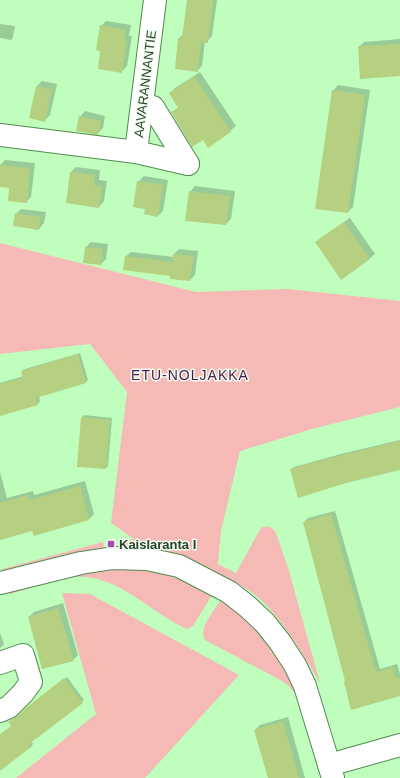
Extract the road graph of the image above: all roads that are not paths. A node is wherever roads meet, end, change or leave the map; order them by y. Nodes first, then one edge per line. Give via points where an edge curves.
1 (155, 0) edge
2 (142, 104) junction
3 (0, 135) edge
4 (136, 152) junction
5 (0, 583) edge
6 (0, 663) edge
7 (0, 711) edge
8 (400, 745) edge
9 (331, 772) edge

1 - 2 street, AAVARANNANTIE
2 - 4 street, AAVARANNANTIE
2 - 4 street via 153,107 188,164
3 - 4 street, AAVARANNANTIE
5 - 9 street via 113,558 147,559 179,566 223,589 265,623 295,665 305,686
6 - 7 street via 23,655 31,682 10,708
8 - 9 street

